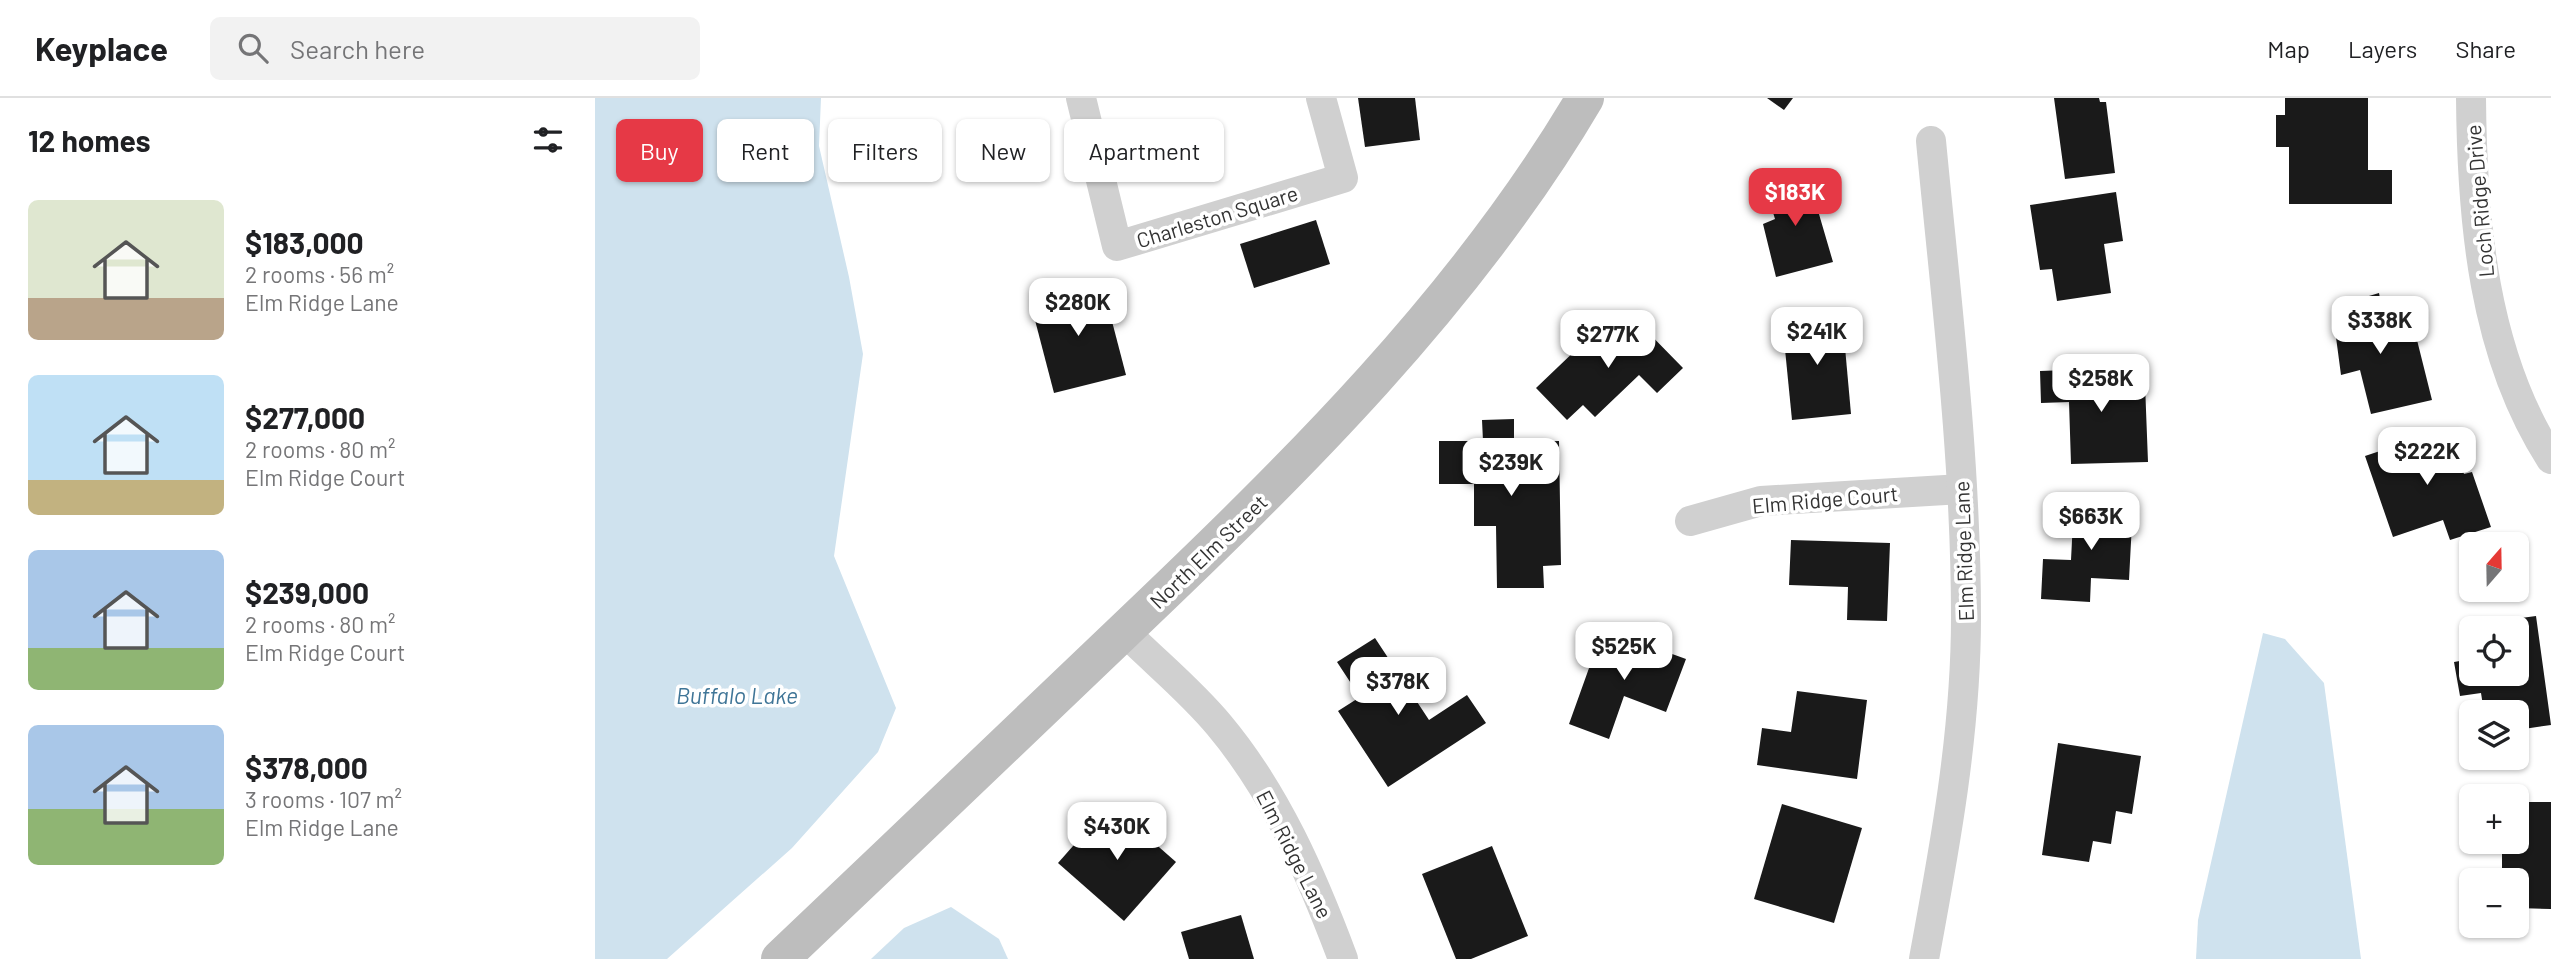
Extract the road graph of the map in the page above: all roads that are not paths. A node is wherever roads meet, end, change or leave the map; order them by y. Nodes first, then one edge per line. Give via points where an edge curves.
1 (1081, 98) edge
2 (1321, 98) edge
3 (1585, 98) edge
4 (2471, 98) edge
5 (1931, 141) dead end
6 (2551, 459) edge
7 (1962, 489) junction
8 (1690, 521) dead end
9 (1124, 631) junction
10 (780, 959) edge
11 (1343, 959) edge
12 (1924, 959) edge

1 - 2 street, Charleston Square via 1117,246 1343,178
3 - 9 main road, North Elm Street via 1557,147 1433,315 1258,504
4 - 6 street, Loch Ridge Drive via 2480,257 2501,348 2533,431
5 - 7 street, Elm Ridge Lane
7 - 8 street, Elm Ridge Court via 1761,501
7 - 12 street, Elm Ridge Lane via 1966,620 1955,792
9 - 10 main road, North Elm Street
9 - 11 street, Elm Ridge Lane via 1219,724 1277,809 1319,895

